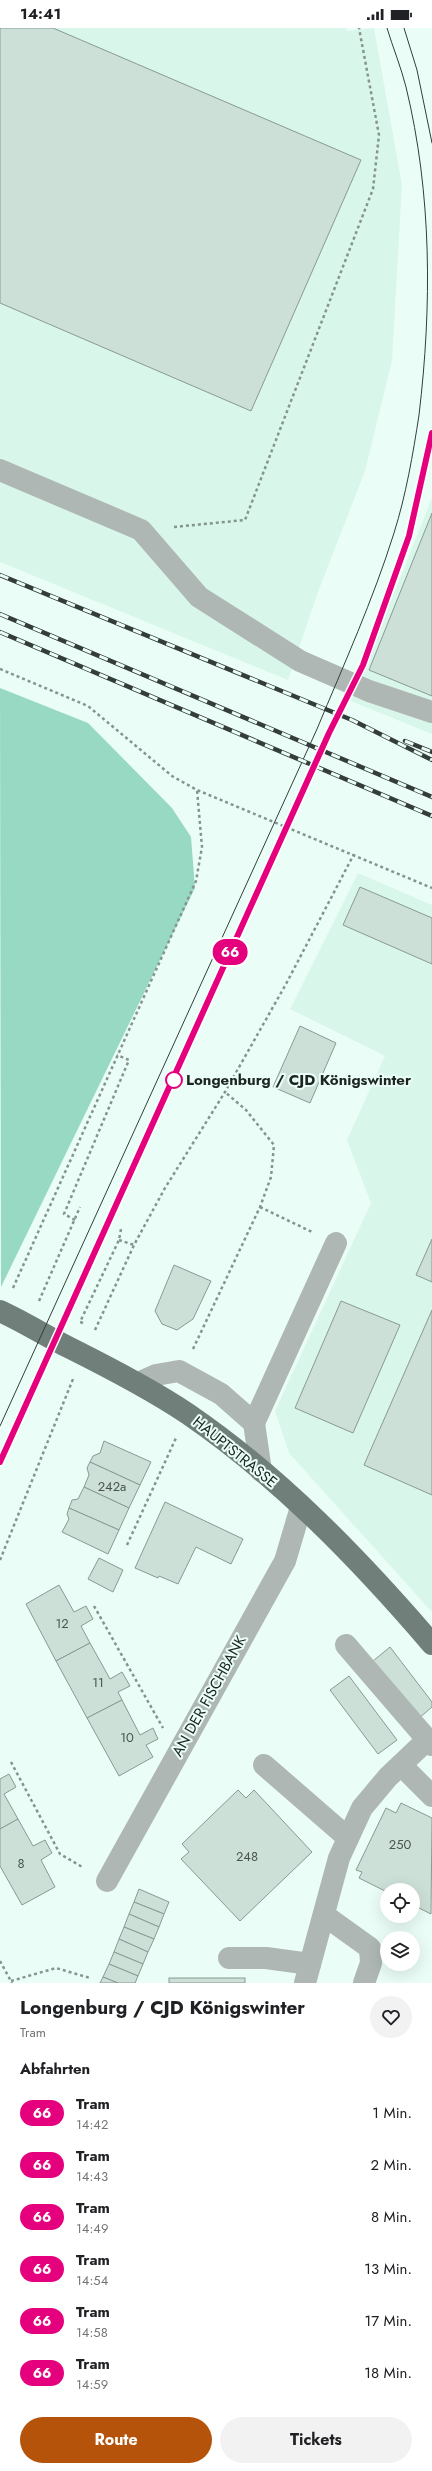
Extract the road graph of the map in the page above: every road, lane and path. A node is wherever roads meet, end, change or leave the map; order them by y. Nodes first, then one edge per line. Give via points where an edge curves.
1 (359, 28) edge
2 (0, 470) edge
3 (141, 530) junction
4 (0, 669) edge
5 (432, 712) edge
6 (197, 790) junction
7 (354, 854) junction
8 (432, 888) edge
9 (117, 1055) junction
10 (224, 1092) junction
11 (80, 1207) dead end
12 (260, 1207) junction
13 (75, 1220) junction
14 (120, 1229) dead end
15 (119, 1240) junction
16 (336, 1243) joint
17 (134, 1245) junction
18 (46, 1286) dead end
19 (1, 1311) edge
20 (86, 1324) dead end
21 (91, 1327) dead end
22 (96, 1329) junction
23 (92, 1336) dead end
24 (179, 1371) junction
25 (76, 1372) dead end
26 (138, 1383) junction
27 (188, 1414) junction
28 (254, 1423) junction
29 (261, 1471) junction
30 (301, 1507) junction
31 (127, 1545) dead end
32 (0, 1560) edge
33 (94, 1606) dead end
34 (432, 1644) edge
35 (346, 1645) dead end
36 (183, 1741) junction
37 (429, 1743) edge
38 (11, 1762) dead end
39 (264, 1765) dead end
40 (401, 1765) junction
41 (432, 1796) edge
42 (348, 1838) junction
43 (107, 1881) joint
44 (324, 1915) junction
45 (229, 1958) dead end
46 (0, 1961) edge
47 (308, 1974) edge
48 (90, 1978) dead end
49 (12, 1982) edge
50 (364, 1983) edge

1 - 3 path via 379,135 373,189 245,520
2 - 3 street
3 - 5 street via 199,597 300,661 369,691
4 - 6 path via 88,706 172,776
6 - 7 path
6 - 9 path via 202,847 196,881
7 - 8 path
7 - 10 path via 286,984
9 - 13 path via 130,1060 64,1214
9 - 19 path
10 - 12 path via 246,1110 274,1145 271,1177
10 - 17 path via 165,1188
11 - 13 path
12 - 16 path
12 - 24 path via 194,1346
13 - 18 path
14 - 15 path
15 - 17 path
15 - 20 path via 80,1322
16 - 28 street
17 - 22 path
19 - 26 main road, HAUPTSTRASSE
21 - 22 path
22 - 23 path
24 - 26 street via 156,1375
24 - 28 street via 221,1394
25 - 32 path
26 - 27 main road, HAUPTSTRASSE
27 - 29 main road, HAUPTSTRASSE
27 - 31 path
28 - 29 street
29 - 30 main road, HAUPTSTRASSE
30 - 34 main road, HAUPTSTRASSE via 395,1601
30 - 36 street, AN DER FISCHBANK via 285,1561
33 - 36 path via 160,1727
35 - 37 street
36 - 43 street, AN DER FISCHBANK
37 - 40 street
38 - 43 path via 60,1854
39 - 42 street
40 - 41 street
40 - 42 street via 362,1808
42 - 44 street via 339,1858
44 - 47 street
44 - 50 street via 370,1948 371,1963
45 - 47 street via 266,1958
46 - 49 path
48 - 49 path via 56,1968

